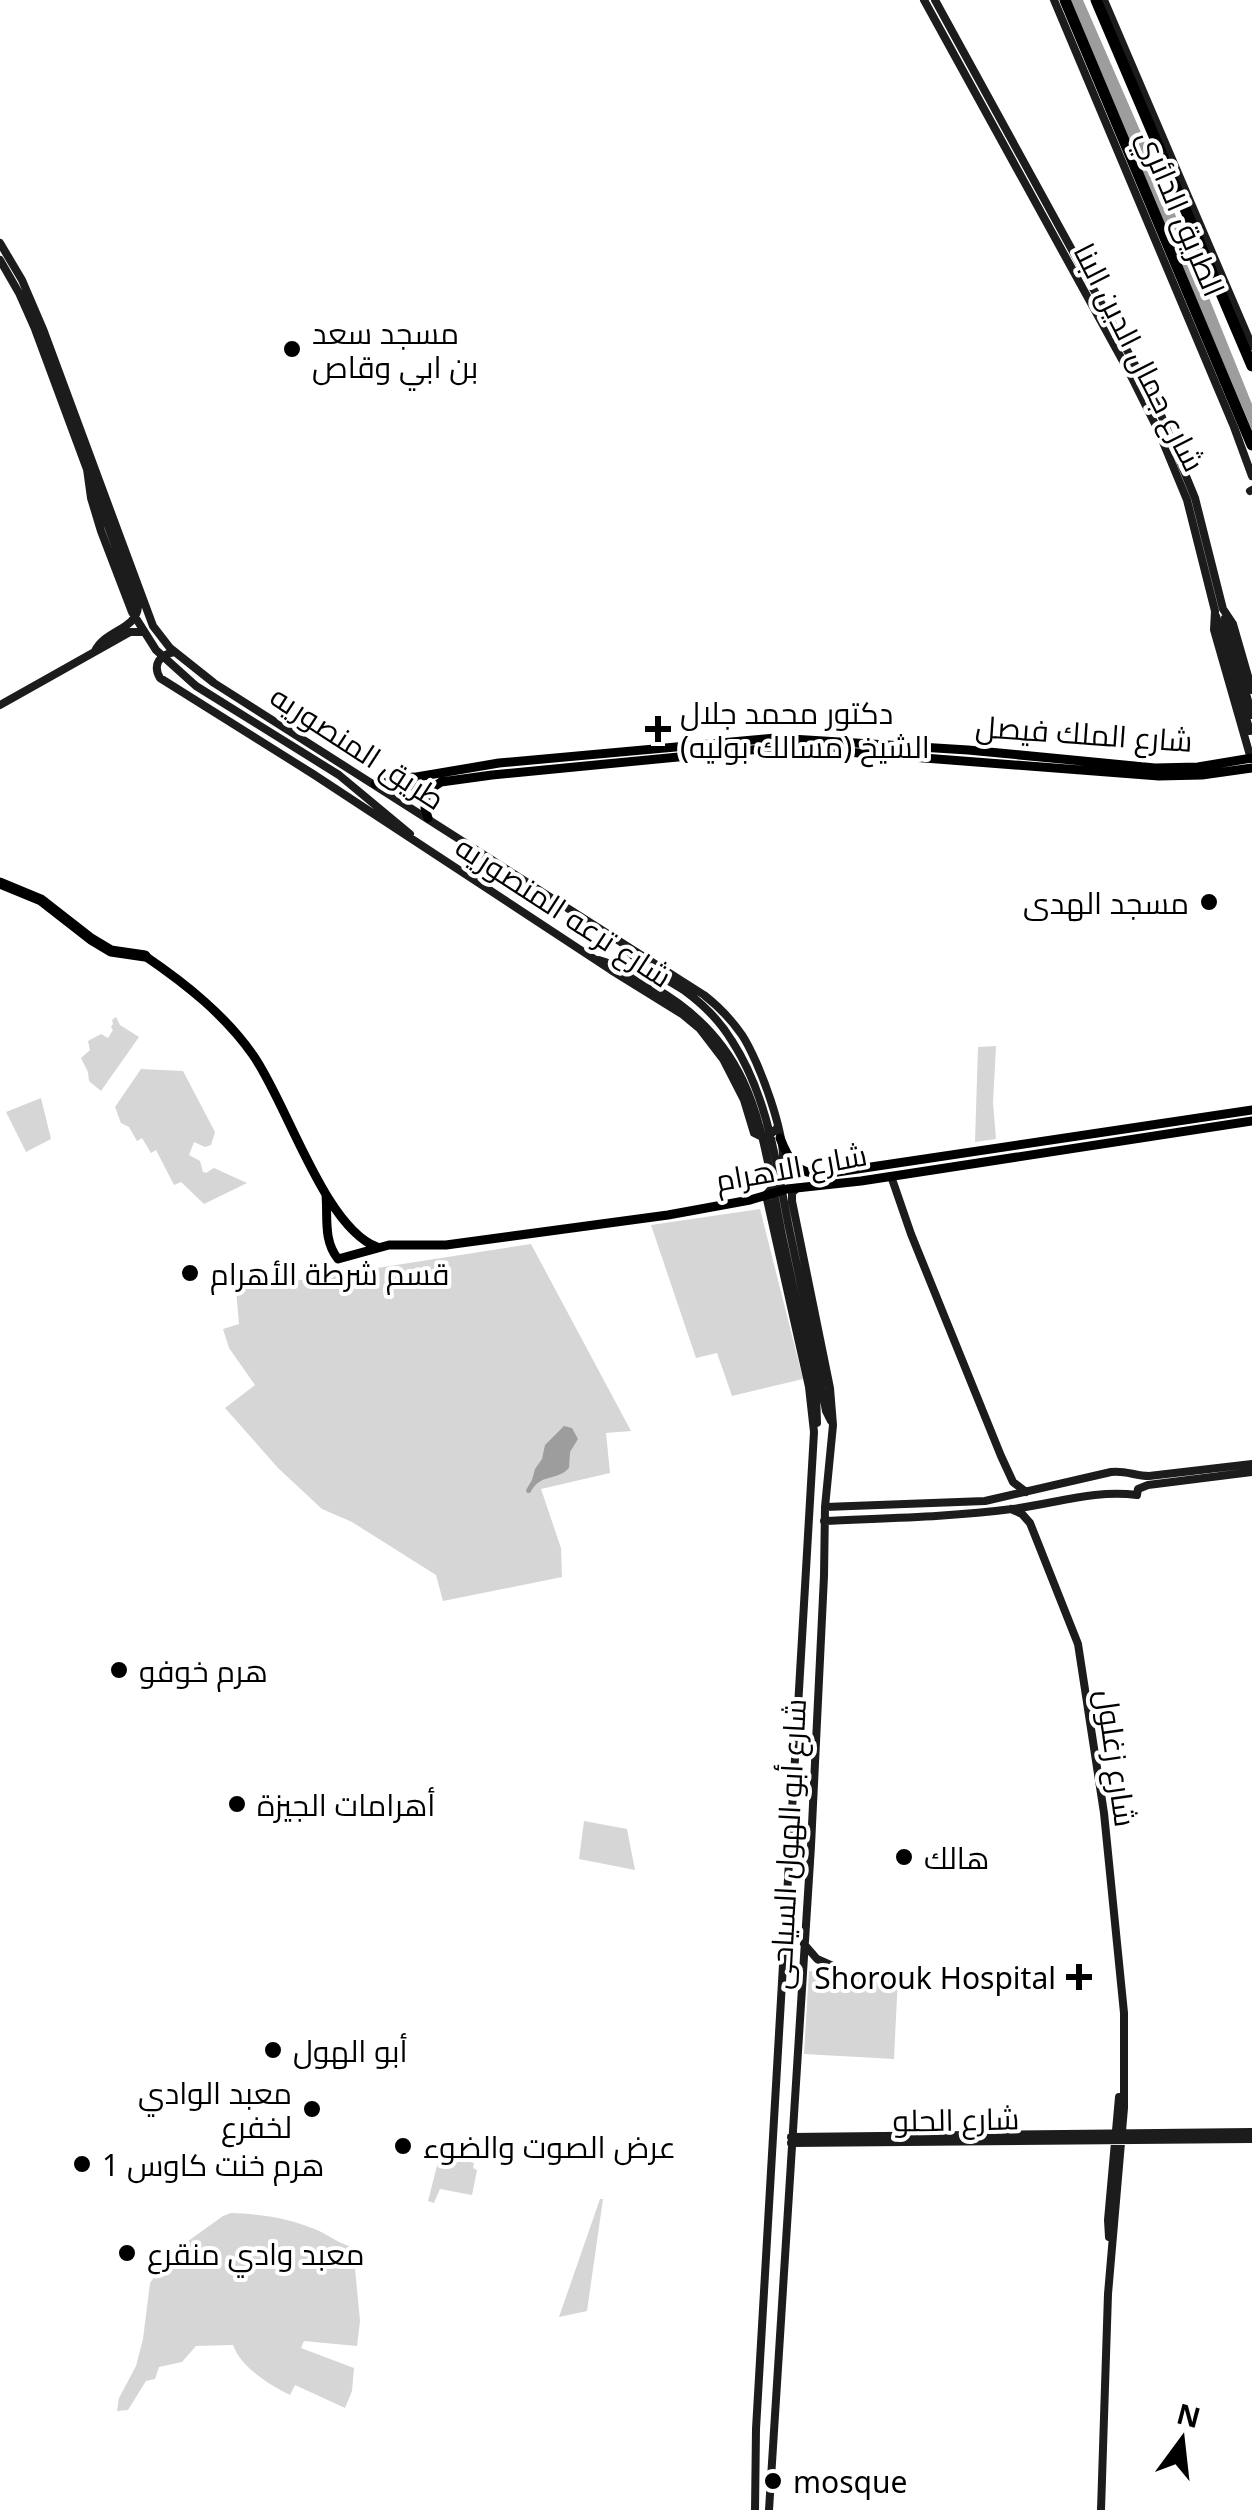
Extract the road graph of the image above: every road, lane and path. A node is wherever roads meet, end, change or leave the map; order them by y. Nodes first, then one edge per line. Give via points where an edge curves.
1 (924, 0) edge
2 (936, 0) edge
3 (1054, 0) edge
4 (1065, 0) edge
5 (1096, 0) edge
6 (1104, 0) edge
7 (1052, 234) junction
8 (1067, 239) junction
9 (0, 243) edge
10 (0, 260) edge
11 (1079, 273) junction
12 (1252, 346) edge
13 (1252, 366) edge
14 (1252, 445) edge
15 (87, 468) junction
16 (1252, 476) edge
17 (1219, 610) junction
18 (158, 635) junction
19 (94, 651) junction
20 (174, 652) junction
21 (1252, 690) edge
22 (0, 705) edge
23 (1252, 715) edge
24 (1250, 731) edge
25 (946, 754) junction
26 (1252, 762) edge
27 (414, 777) junction
28 (375, 784) junction
29 (432, 788) junction
30 (428, 818) junction
31 (420, 845) junction
32 (0, 883) edge
33 (625, 943) junction
34 (146, 956) joint
35 (592, 958) junction
36 (1252, 1110) edge
37 (1252, 1121) edge
38 (779, 1133) junction
39 (1044, 1140) junction
40 (1020, 1144) junction
41 (1044, 1153) junction
42 (1023, 1156) junction
43 (891, 1176) junction
44 (798, 1188) junction
45 (326, 1195) junction
46 (767, 1199) junction
47 (792, 1201) junction
48 (377, 1247) junction
49 (834, 1425) junction
50 (814, 1432) junction
51 (1252, 1464) edge
52 (1252, 1472) edge
53 (1013, 1482) junction
54 (1026, 1492) junction
55 (1010, 1496) junction
56 (1040, 1505) junction
57 (845, 1506) junction
58 (825, 1507) junction
59 (1011, 1509) junction
60 (846, 1520) junction
61 (824, 1521) junction
62 (1030, 1523) junction
63 (801, 1666) junction
64 (820, 1667) junction
65 (799, 1700) junction
66 (818, 1702) junction
67 (804, 1944) junction
68 (835, 1968) dead end
69 (1252, 2136) edge
70 (1119, 2137) junction
71 (791, 2140) junction
72 (766, 2275) junction
73 (783, 2276) junction
74 (755, 2510) edge
75 (769, 2510) edge
76 (1101, 2510) edge

1 - 7 main road, شارع جمال الدين البنا
2 - 8 main road, شارع جمال الدين البنا
3 - 16 main road
4 - 14 highway, الطريق الدائري
5 - 13 highway, الطريق الدائري
6 - 12 main road
7 - 8 main road via 1062,244
7 - 11 main road, شارع جمال الدين البنا
8 - 11 main road, شارع جمال الدين البنا
9 - 18 main road, طريق المنصوريه via 43,328
10 - 15 main road via 28,311
11 - 17 main road, شارع جمال الدين البنا via 1174,465
15 - 19 main road via 138,610
15 - 31 main road via 94,509 132,612 162,658 339,775
17 - 21 main road, شارع جمال الدين البنا via 1233,624
17 - 23 main road
17 - 24 main road
17 - 26 main road, شارع جمال الدين البنا via 1214,630
18 - 19 main road via 130,632
18 - 20 main road, طريق المنصوريه
19 - 22 main road
20 - 28 main road, طريق المنصوريه
20 - 31 main road, شارع ترعه المنصوريه via 158,661 160,678
25 - 26 main road, شارع الملك فيصل via 1155,768
25 - 27 main road, شارع الملك فيصل via 765,738
25 - 29 main road, شارع الملك فيصل via 782,747 489,775
27 - 28 main road, شارع الملك فيصل
27 - 29 main road via 415,788
28 - 30 main road, طريق المنصوريه
29 - 30 main road via 425,802
30 - 33 main road, طريق المنصوريه
31 - 35 main road, شارع ترعه المنصوريه
32 - 34 highway via 41,900 104,948
33 - 38 main road, طريق المنصوريه via 704,994 738,1029
33 - 49 main road via 632,956 712,1015 752,1077
34 - 45 main road via 208,1004 246,1046
35 - 38 main road, شارع ترعه المنصوريه via 700,1029 730,1070 754,1133
35 - 50 main road via 618,966 694,1014 746,1084 816,1392
36 - 39 main road, شارع الاهرام
37 - 41 main road, شارع الاهرام
38 - 40 main road, شارع الاهرام via 788,1160 812,1174
38 - 46 main road, طريق المنصوريه via 782,1168
39 - 40 main road, شارع الاهرام
39 - 41 main road
40 - 42 main road
41 - 42 main road, شارع الاهرام
42 - 43 main road, شارع الاهرام
43 - 44 main road, شارع الاهرام
43 - 53 main road
44 - 46 main road, شارع الاهرام
44 - 47 main road
45 - 48 main road via 355,1234
45 - 48 main road, شارع الاهرام via 327,1238 338,1259
46 - 47 main road
46 - 48 main road, شارع الاهرام via 446,1245
46 - 50 main road, شارع أبو الهول السياحى
47 - 49 main road, شارع أبو الهول السياحى
49 - 58 main road, شارع أبو الهول السياحى
50 - 63 main road, شارع أبو الهول السياحى
51 - 54 main road via 1149,1476 1124,1470
52 - 56 main road via 1148,1484 1137,1495
53 - 54 main road
53 - 55 main road
54 - 55 main road
55 - 57 main road
56 - 59 main road
56 - 62 main road
57 - 58 main road
57 - 60 main road
58 - 61 main road, شارع أبو الهول السياحى
59 - 60 main road
59 - 62 main road
60 - 61 main road
61 - 64 main road, شارع أبو الهول السياحى
62 - 70 main road, شارع زغلول via 1078,1644 1104,1813 1123,2007
63 - 64 main road via 810,1680
63 - 65 main road, شارع أبو الهول السياحى
64 - 66 main road, شارع أبو الهول السياحى
65 - 66 main road via 809,1692
65 - 72 main road, شارع أبو الهول السياحى
66 - 67 main road, شارع أبو الهول السياحى
67 - 68 main road
67 - 71 main road, شارع أبو الهول السياحى
69 - 70 main road, شارع الحلو
70 - 71 main road, شارع الحلو
70 - 76 main road, شارع زغلول
71 - 73 main road, شارع أبو الهول السياحى
72 - 73 main road
72 - 74 main road, شارع أبو الهول السياحى
73 - 75 main road, شارع أبو الهول السياحى

